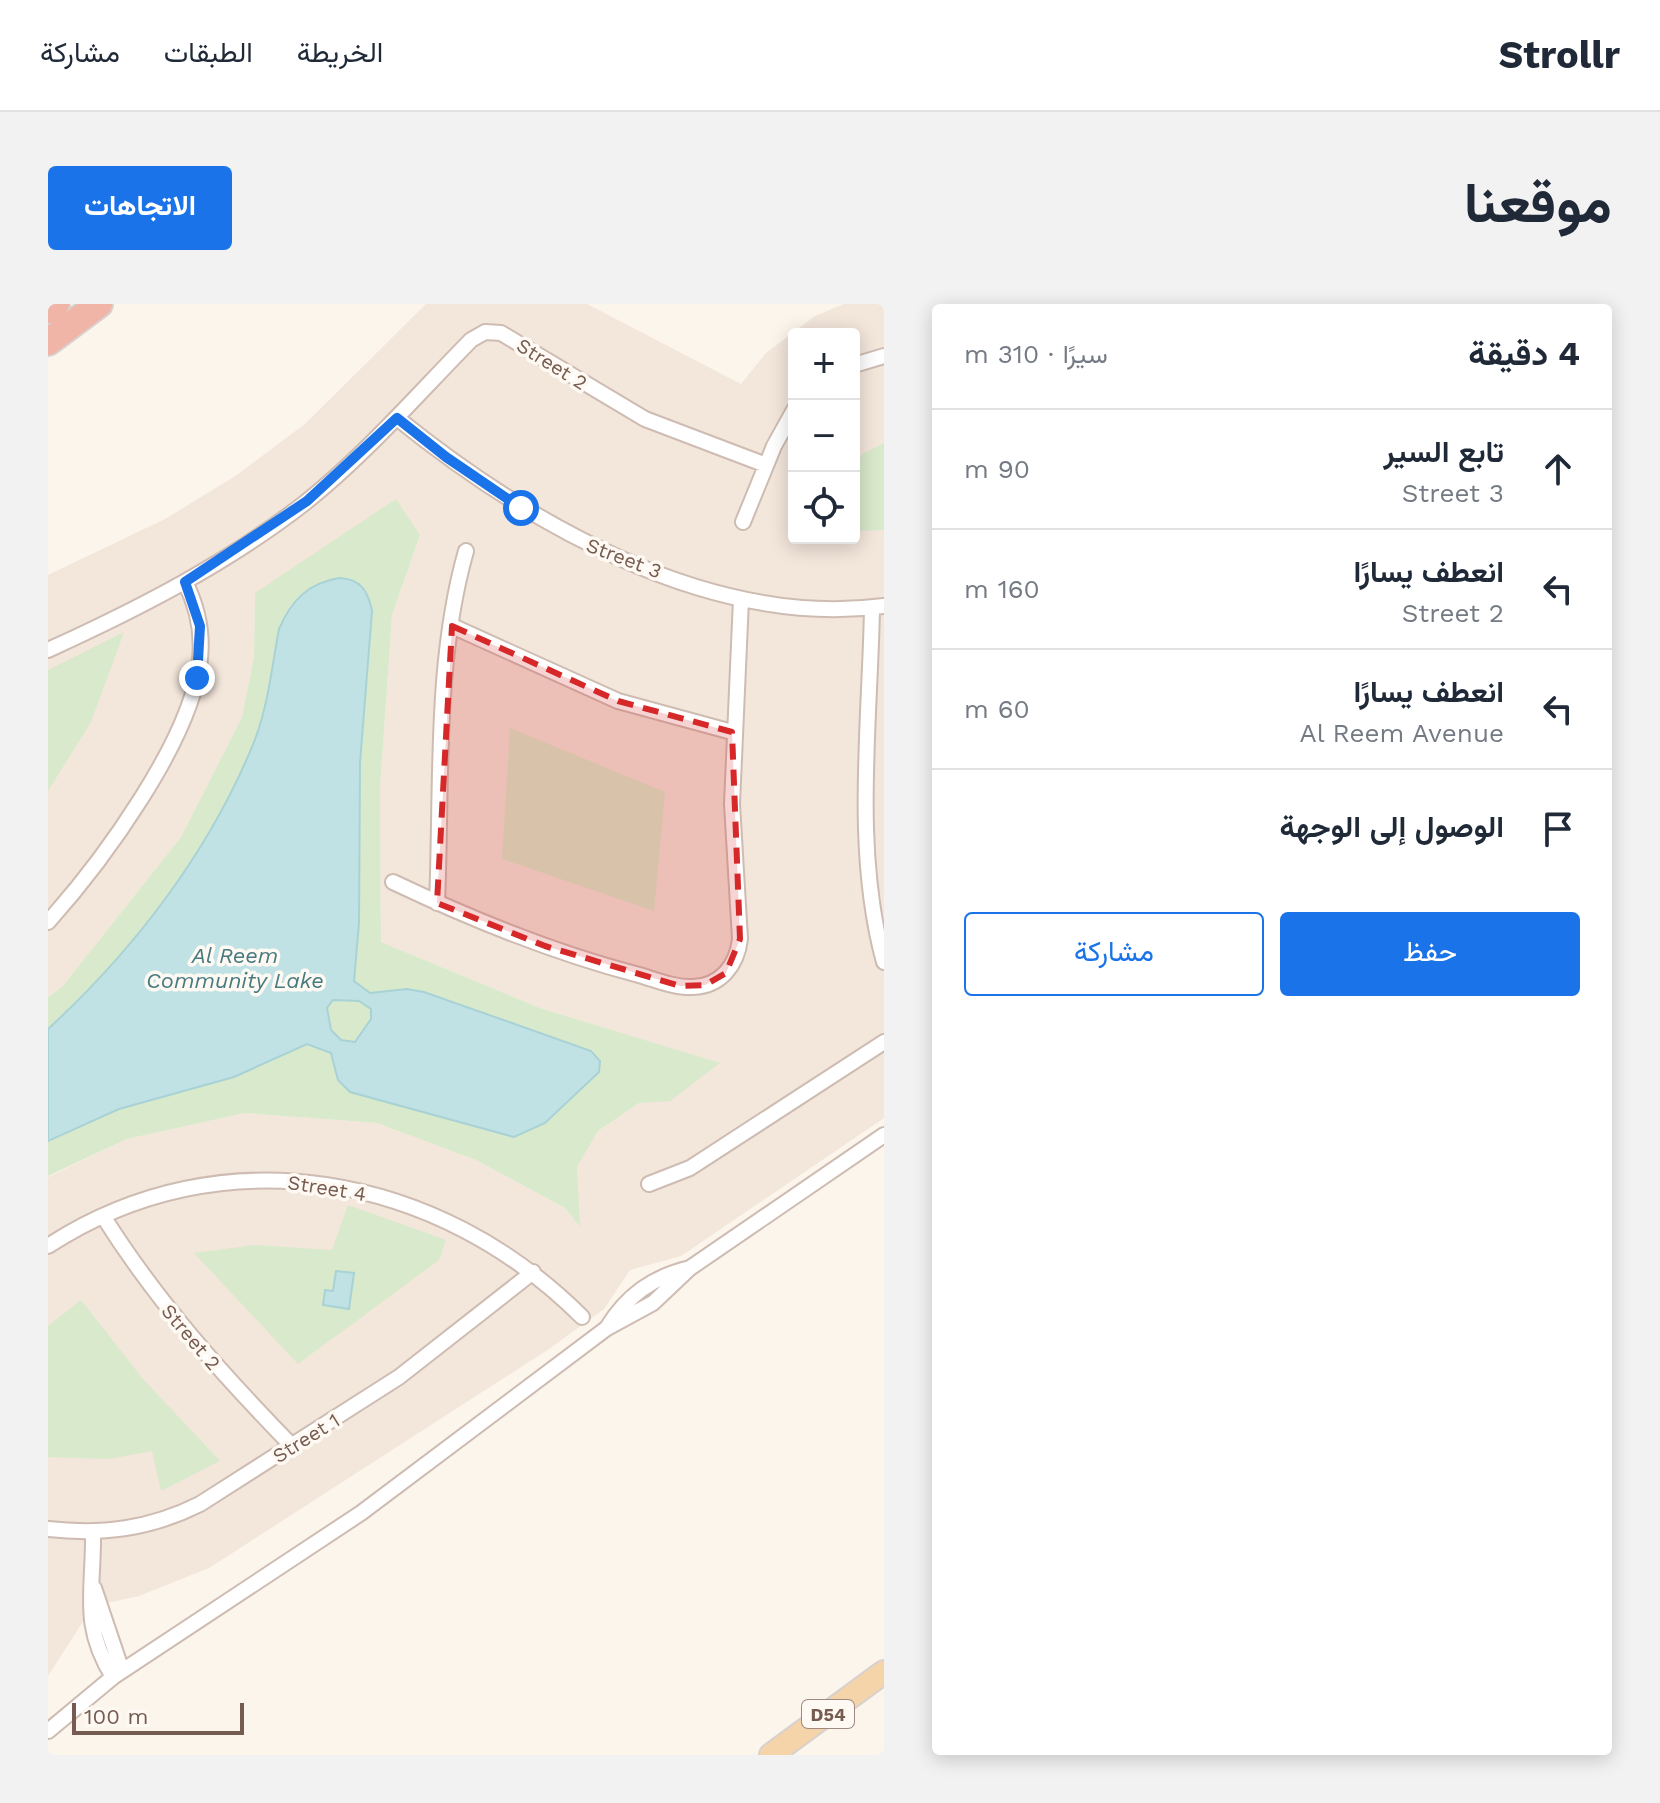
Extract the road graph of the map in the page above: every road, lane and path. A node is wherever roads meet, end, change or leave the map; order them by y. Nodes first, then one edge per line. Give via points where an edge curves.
1 (56, 304) edge
2 (99, 304) edge
3 (48, 310) edge
4 (48, 342) edge
5 (884, 356) edge
6 (860, 363) edge
7 (397, 418) junction
8 (788, 422) edge
9 (766, 465) junction
10 (743, 522) dead end
11 (466, 551) dead end
12 (185, 582) junction
13 (741, 599) junction
14 (878, 607) edge
15 (452, 626) junction
16 (48, 650) edge
17 (732, 732) junction
18 (876, 741) edge
19 (393, 882) dead end
20 (437, 903) junction
21 (50, 916) edge
22 (884, 962) edge
23 (884, 1042) edge
24 (884, 1135) edge
25 (649, 1184) dead end
26 (103, 1216) junction
27 (48, 1246) edge
28 (533, 1272) junction
29 (582, 1317) dead end
30 (292, 1446) junction
31 (48, 1529) edge
32 (93, 1532) junction
33 (95, 1609) junction
34 (884, 1672) edge
35 (118, 1674) junction
36 (48, 1731) edge
37 (771, 1755) edge

1 - 3 highway
2 - 4 highway
5 - 6 street
7 - 9 street, Street 2 via 471,340 493,331 645,419
7 - 12 street, Street 2 via 307,501
7 - 13 street, Street 3 via 490,489 565,533
8 - 9 street
9 - 10 street
11 - 15 street
12 - 16 street, Street 2
12 - 21 street via 197,609 201,643 186,710 121,830
13 - 14 street, Street 3 via 809,607
13 - 17 street
14 - 18 street
15 - 17 street via 618,701
15 - 20 street
17 - 20 street via 740,939 734,963 716,980 680,986 615,969
18 - 22 street via 868,880
19 - 20 street
23 - 25 street via 690,1168
24 - 35 street via 690,1268 641,1288 607,1328 361,1513
26 - 27 street, Street 4
26 - 28 street, Street 4 via 173,1190 223,1182 272,1180 343,1187 459,1225
26 - 30 street, Street 2 via 175,1319
28 - 29 street, Street 4
28 - 30 street, Street 1 via 399,1377
30 - 32 street, Street 1 via 175,1516
31 - 32 street, Street 1
32 - 33 street
33 - 35 street via 118,1655
33 - 35 street via 97,1650
34 - 37 main road, D54
35 - 36 street

